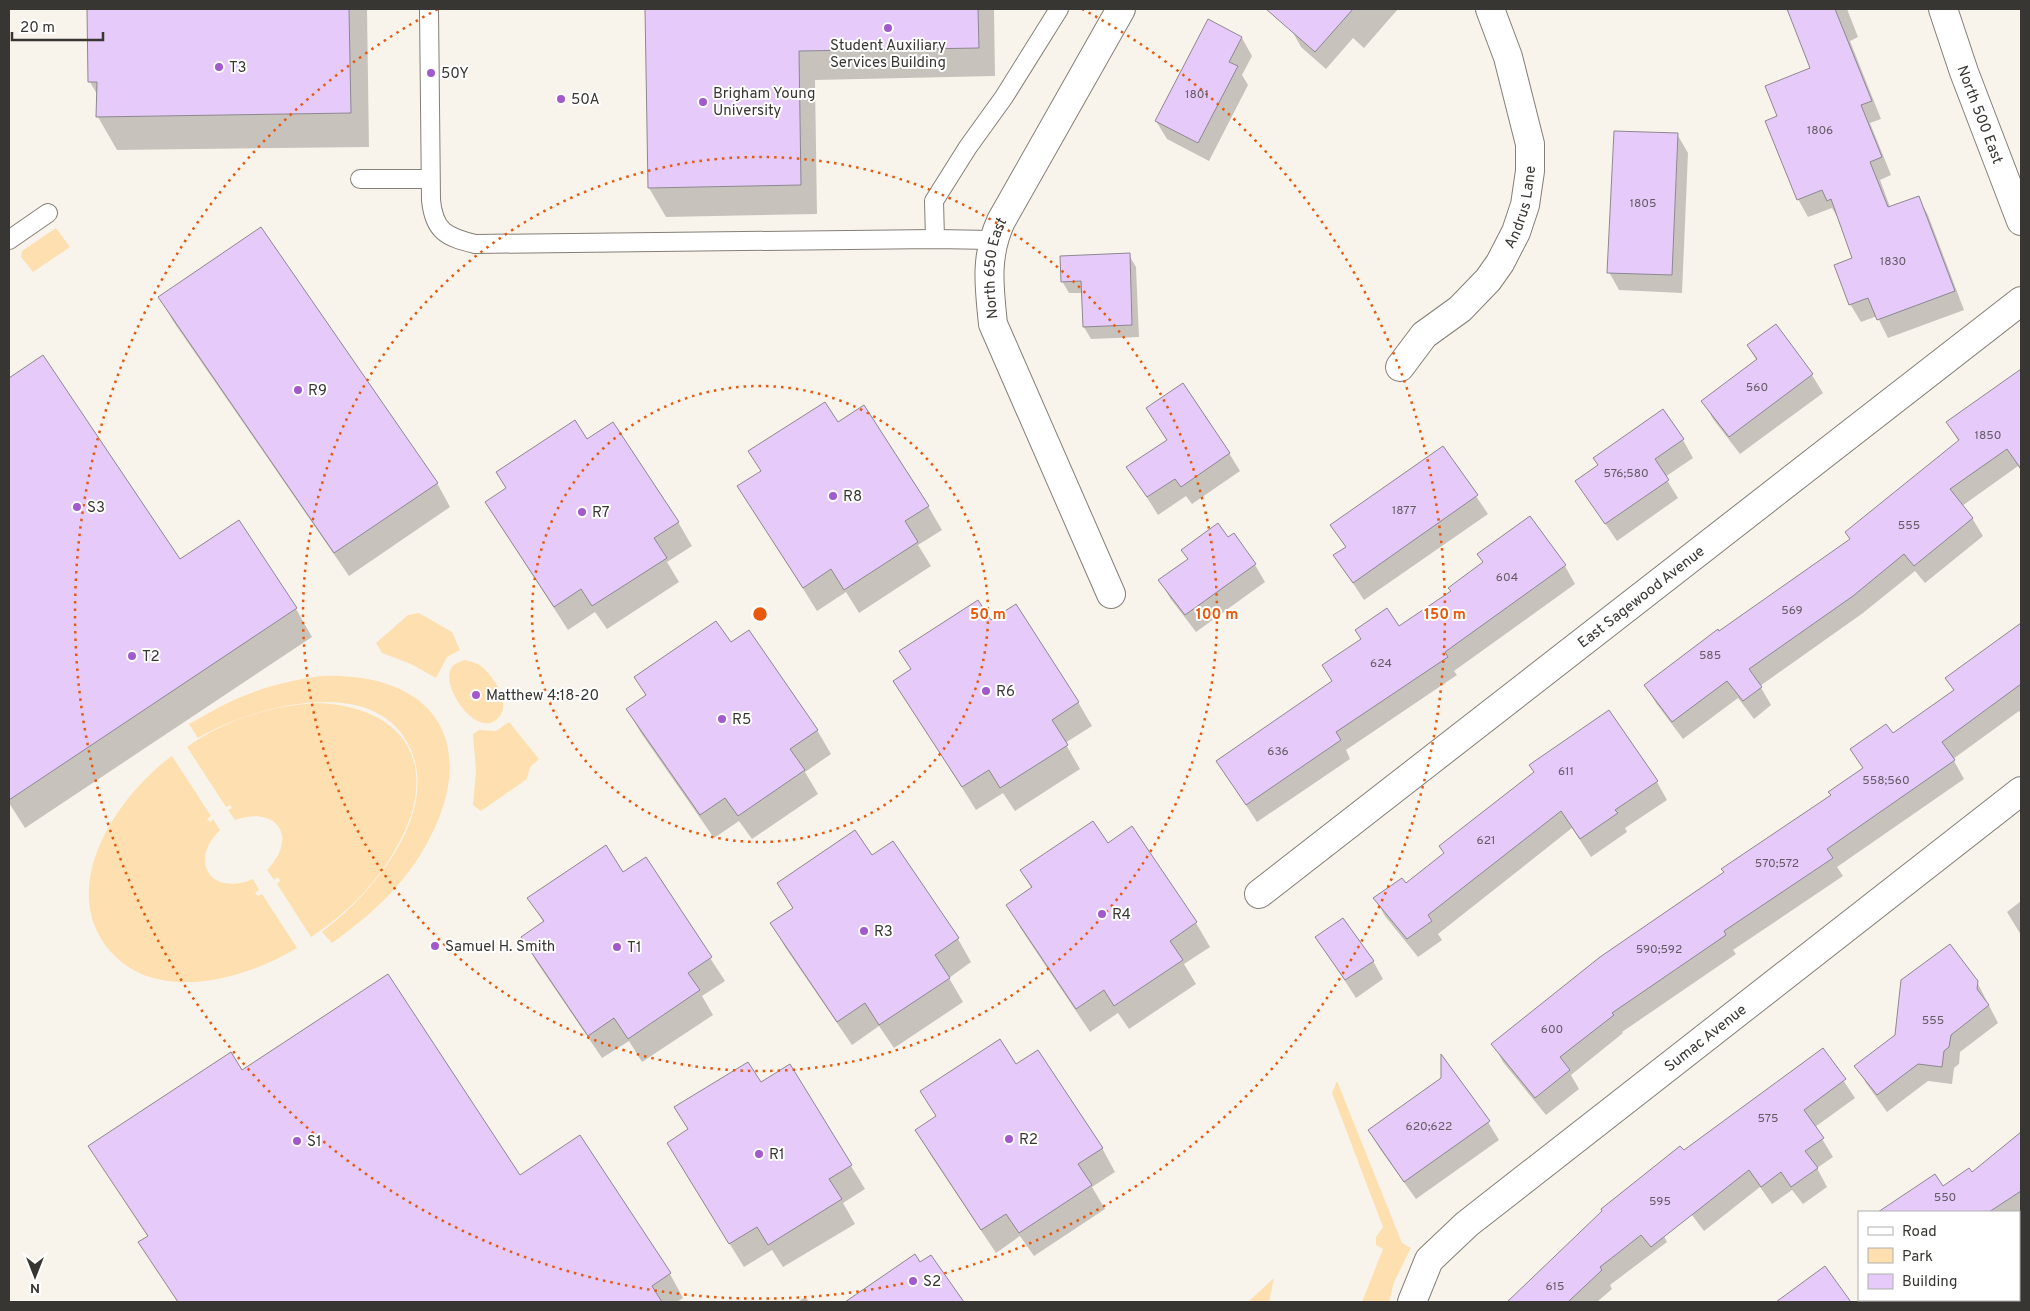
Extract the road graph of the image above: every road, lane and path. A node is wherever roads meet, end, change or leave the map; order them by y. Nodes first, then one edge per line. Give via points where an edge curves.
1 (429, 9) edge
2 (1059, 9) edge
3 (1120, 9) edge
4 (1490, 9) edge
5 (1943, 9) edge
6 (360, 179) dead end
7 (430, 179) junction
8 (48, 213) dead end
9 (2021, 221) edge
10 (935, 239) junction
11 (9, 240) edge
12 (992, 240) junction
13 (2021, 301) edge
14 (1400, 366) dead end
15 (1111, 594) dead end
16 (2021, 790) edge
17 (1259, 894) dead end
18 (1412, 1302) edge

1 - 7 lane
2 - 10 lane via 934,201
3 - 12 street, North 650 East
4 - 14 street, Andrus Lane via 1508,57 1530,144 1530,171 1524,205 1516,232 1488,280 1460,309 1424,335
5 - 9 street, North 500 East
6 - 7 lane
7 - 10 lane via 432,211 441,231 475,244
8 - 11 lane
10 - 12 lane
12 - 15 street, North 650 East via 989,283 993,324
13 - 17 street, East Sagewood Avenue
16 - 18 street, Sumac Avenue via 1467,1224 1429,1260

